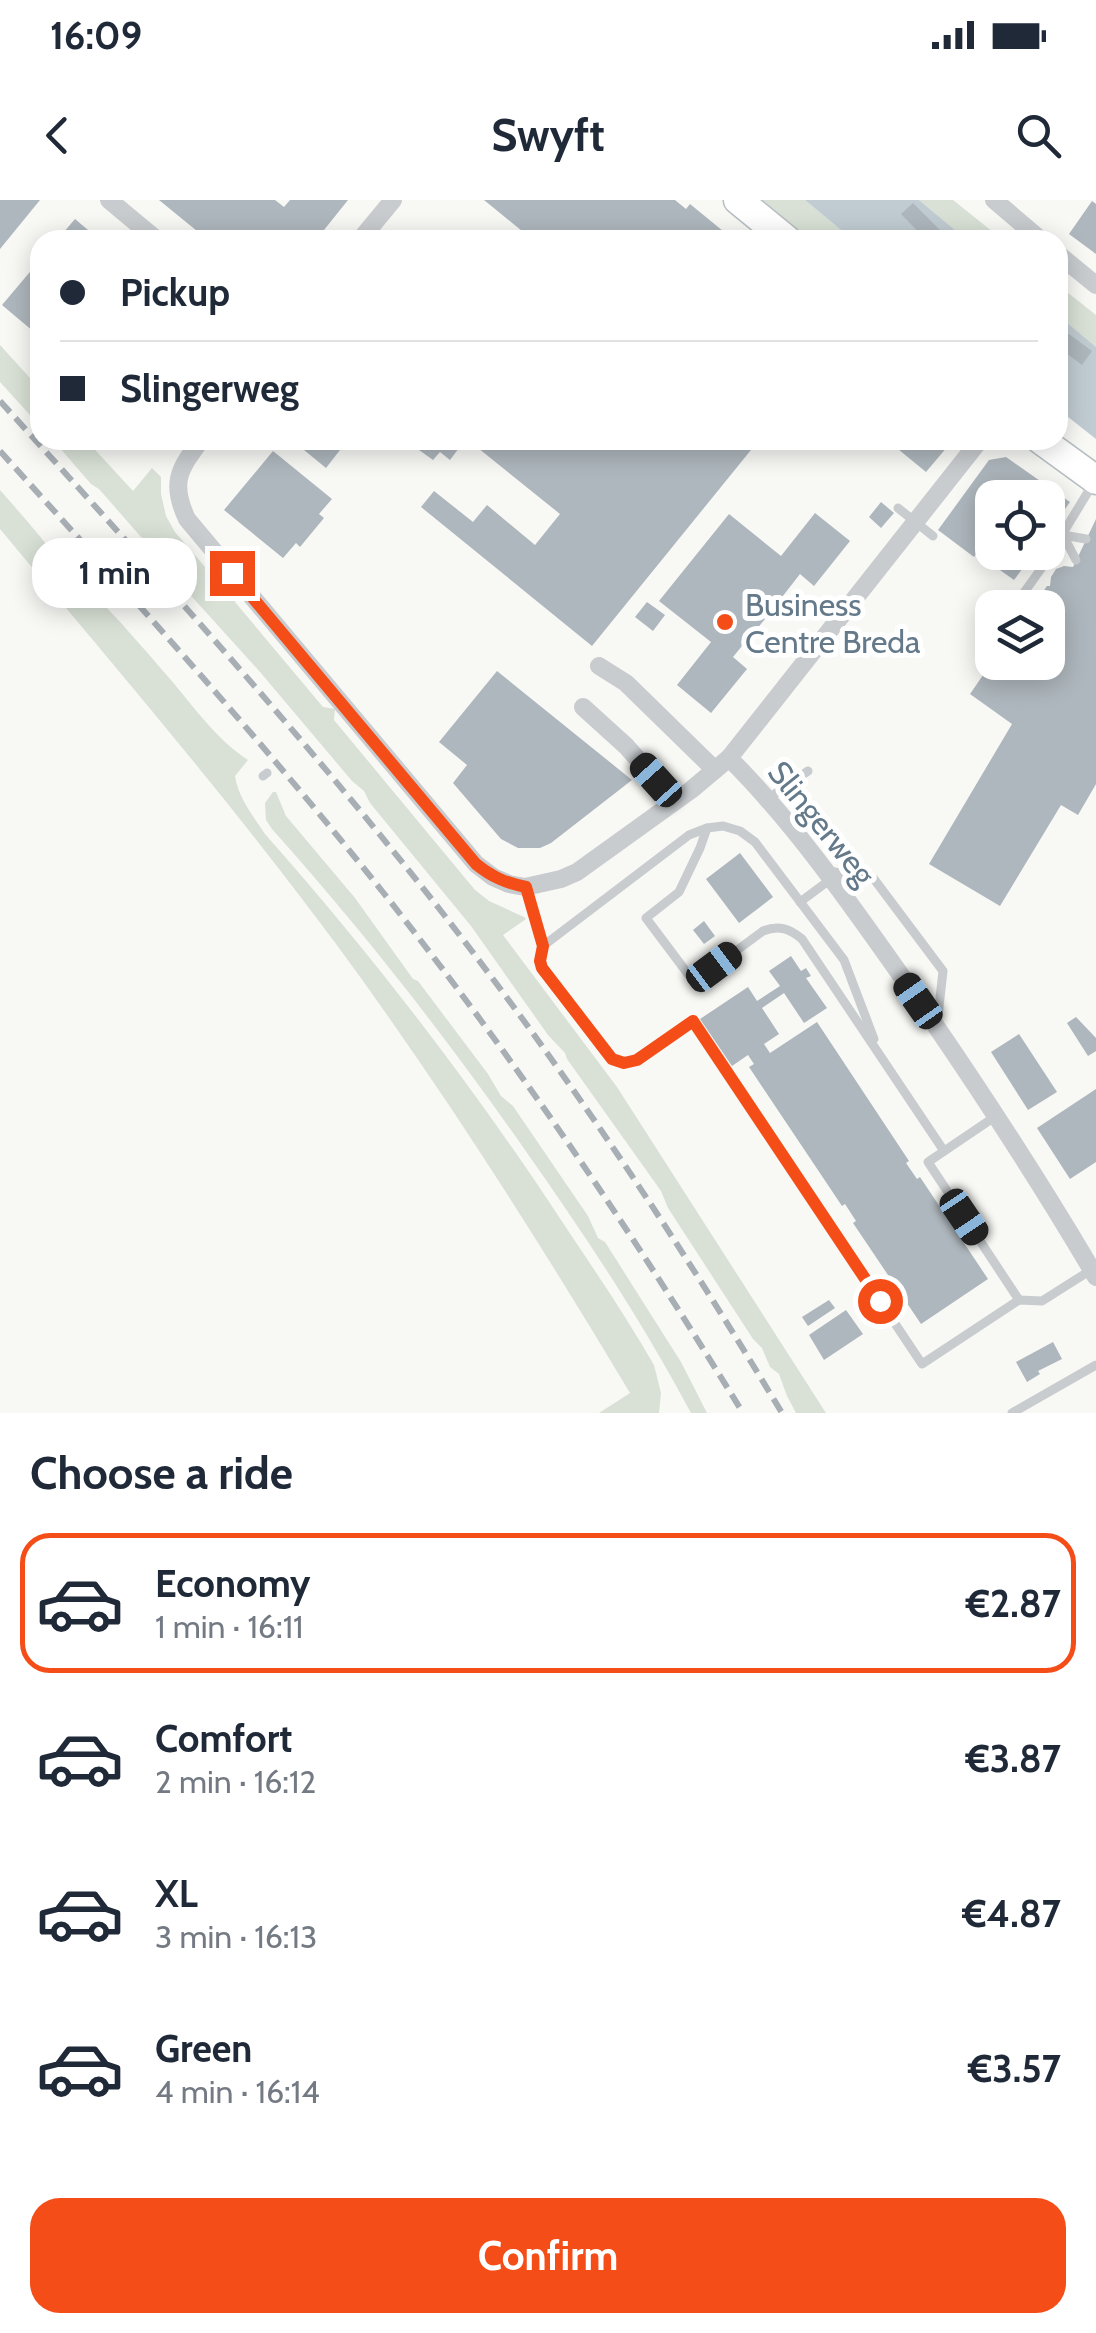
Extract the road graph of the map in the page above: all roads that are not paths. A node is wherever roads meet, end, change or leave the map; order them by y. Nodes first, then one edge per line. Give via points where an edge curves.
1 (109, 200) edge
2 (393, 200) edge
3 (738, 200) edge
4 (994, 200) edge
5 (145, 230) edge
6 (368, 230) edge
7 (775, 230) edge
8 (1029, 230) edge
9 (1068, 262) edge
10 (1096, 285) edge
11 (193, 450) edge
12 (972, 450) edge
13 (1053, 450) edge
14 (1093, 484) edge
15 (1096, 502) edge
16 (898, 508) dead end
17 (915, 522) junction
18 (1065, 532) edge
19 (1065, 535) edge
20 (933, 536) dead end
21 (1065, 539) edge
22 (1086, 539) dead end
23 (1076, 560) dead end
24 (600, 666) dead end
25 (583, 706) dead end
26 (722, 764) junction
27 (808, 771) dead end
28 (769, 798) junction
29 (675, 802) junction
30 (706, 828) junction
31 (828, 875) junction
32 (526, 887) junction
33 (800, 902) junction
34 (543, 946) junction
35 (948, 958) dead end
36 (938, 965) junction
37 (937, 1027) junction
38 (880, 1056) junction
39 (996, 1116) junction
40 (944, 1151) junction
41 (1094, 1273) edge
42 (1019, 1300) junction
43 (1096, 1365) edge
44 (1012, 1413) edge

1 - 5 street
2 - 6 street
3 - 7 main road
4 - 8 street
9 - 10 street
11 - 32 street via 178,480 187,518 476,864 492,877
12 - 17 street
13 - 14 main road
14 - 15 lane
14 - 18 lane
16 - 17 lane
17 - 20 lane
17 - 26 street
19 - 22 lane
21 - 23 lane
24 - 26 street
25 - 29 street
26 - 28 street, Slingerweg
26 - 29 street, Slingerweg
27 - 28 lane
28 - 31 street, Slingerweg
29 - 32 street, Slingerweg via 577,872
30 - 33 lane via 724,826 748,836
30 - 34 lane
30 - 38 lane via 679,892 646,918 694,982 762,931 785,928 802,940
31 - 33 lane
31 - 36 lane via 885,885
31 - 37 street, Slingerweg
32 - 34 lane
33 - 38 lane via 844,960
34 - 42 lane via 542,968 612,1059 637,1060 693,1021 922,1364
35 - 36 lane
36 - 37 lane via 943,972
37 - 39 street, Slingerweg
38 - 40 lane
39 - 40 lane
39 - 41 street, Slingerweg
40 - 42 lane via 928,1162
41 - 42 lane via 1042,1301
43 - 44 lane

